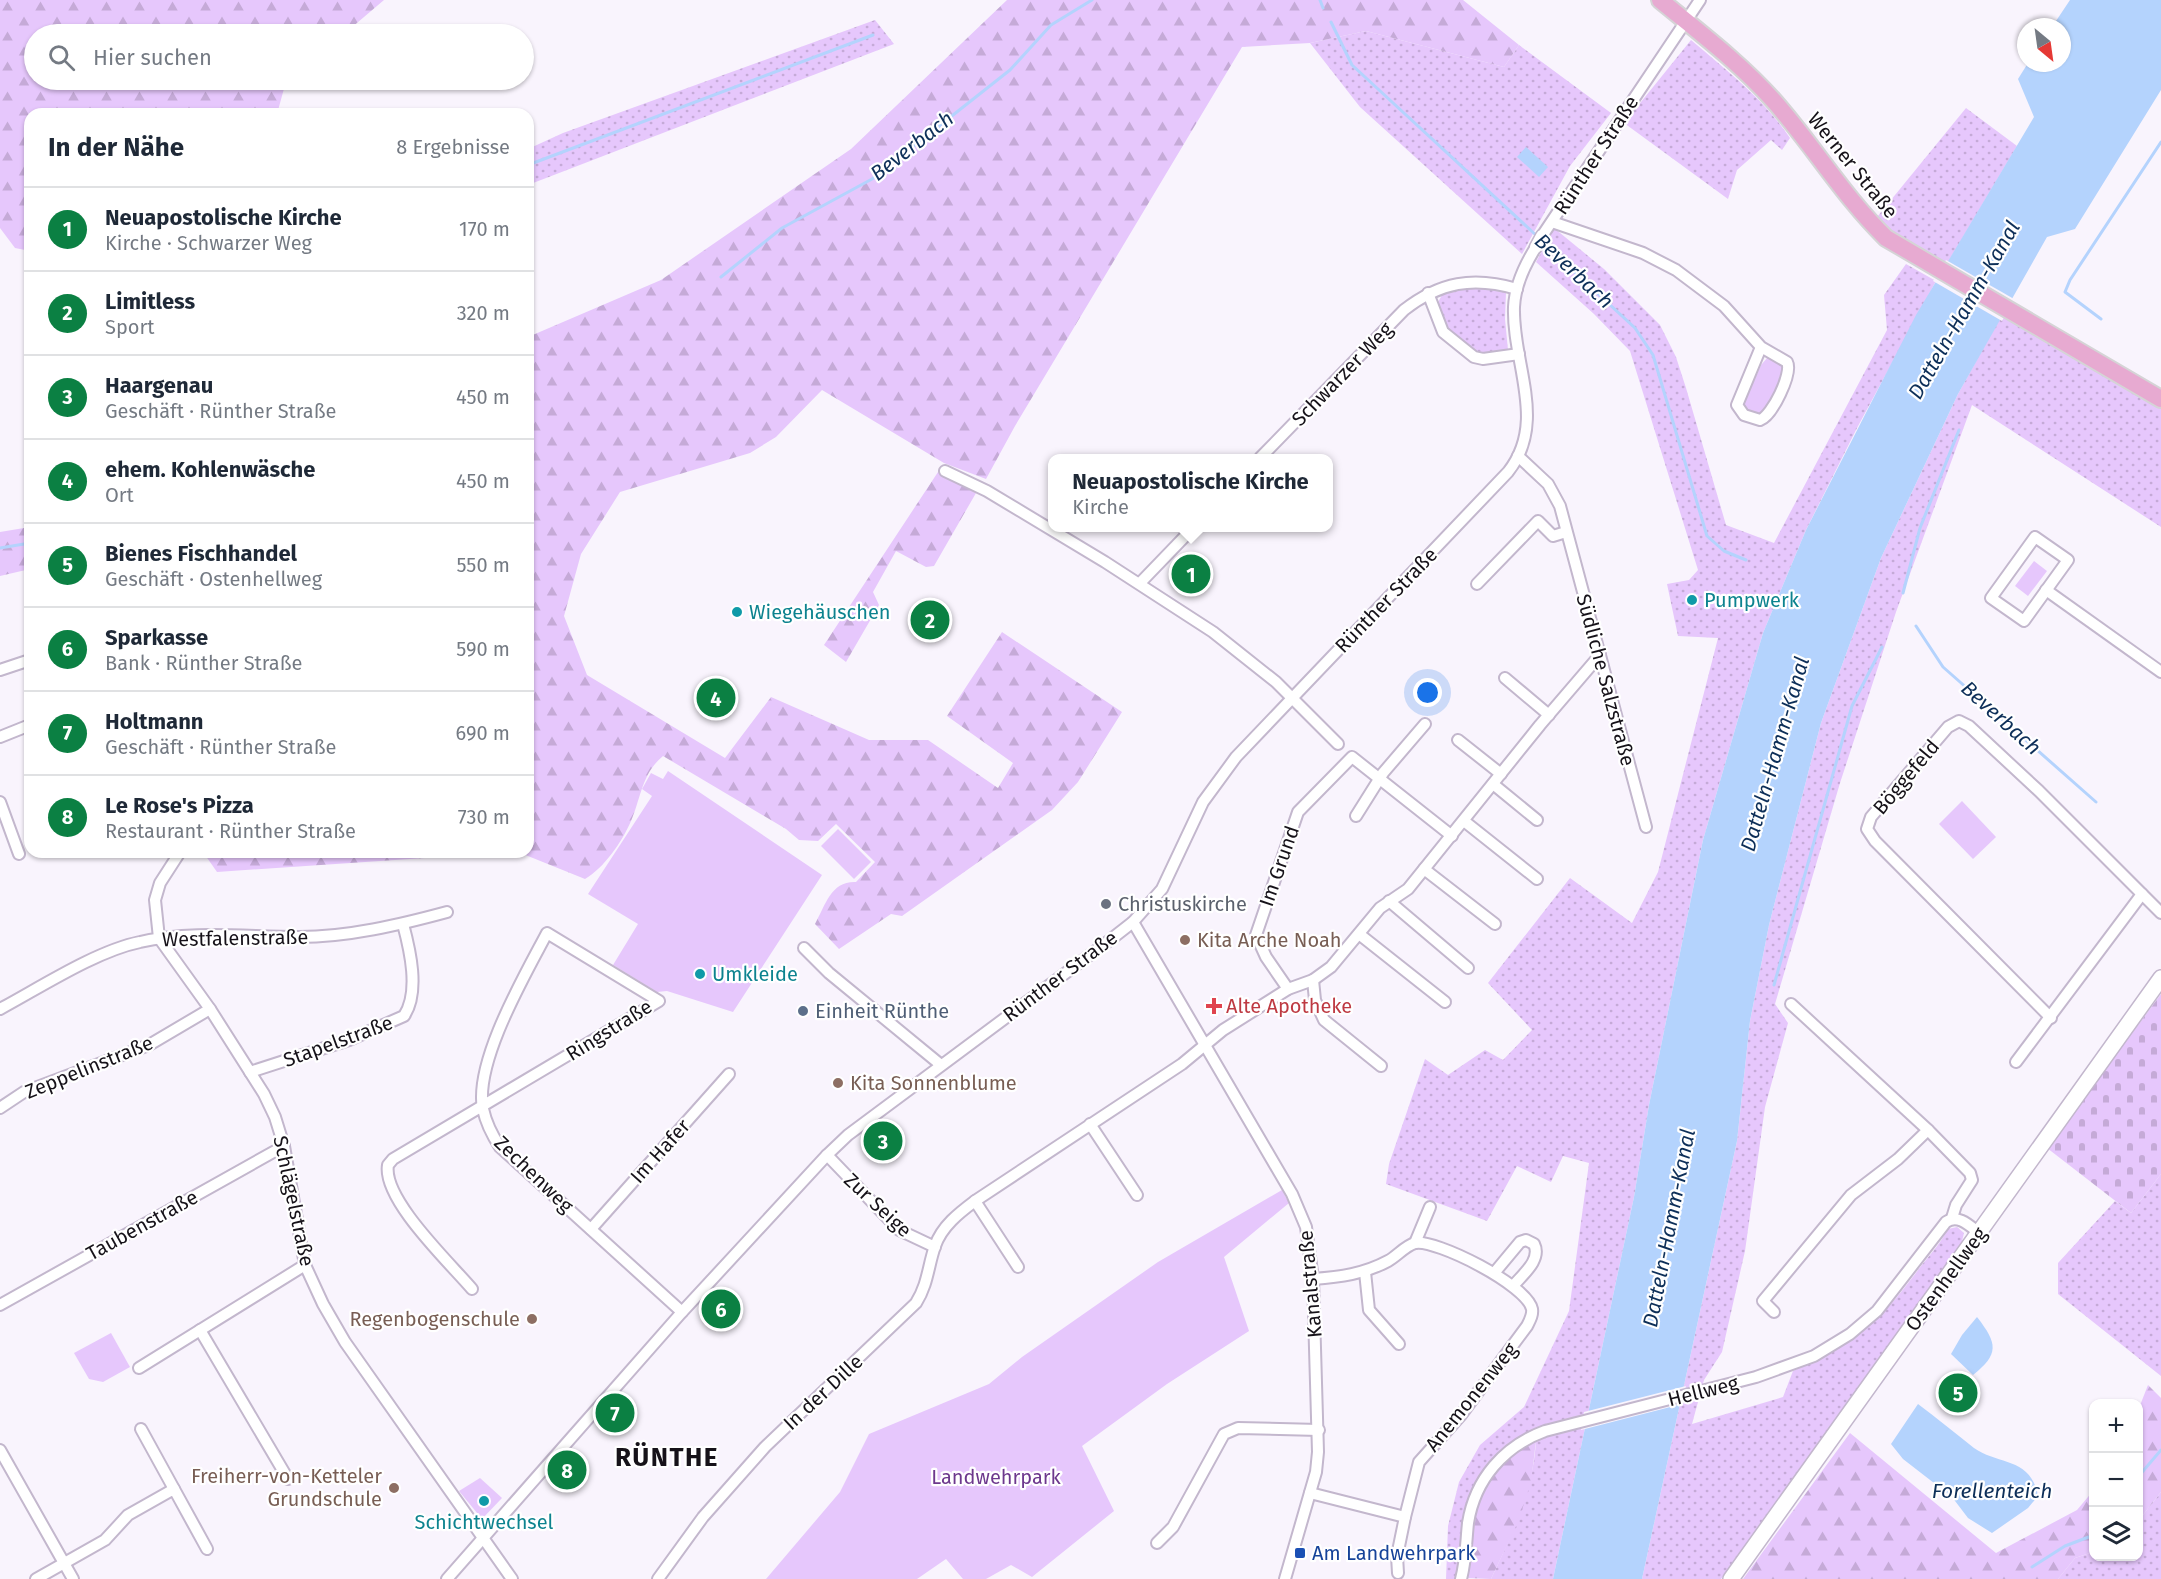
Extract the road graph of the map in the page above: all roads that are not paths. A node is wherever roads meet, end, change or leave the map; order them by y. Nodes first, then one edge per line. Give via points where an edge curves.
1 (1660, 0) edge
2 (1700, 0) edge
3 (1685, 20) junction
4 (1552, 222) junction
5 (1517, 289) junction
6 (1428, 293) junction
7 (1761, 347) junction
8 (1519, 354) junction
9 (2161, 399) edge
10 (1265, 454) edge
11 (1518, 456) junction
12 (945, 471) dead end
13 (1048, 528) edge
14 (1055, 532) edge
15 (1189, 532) edge
16 (1566, 532) junction
17 (1140, 583) junction
18 (1477, 584) dead end
19 (2046, 590) junction
20 (1600, 655) junction
21 (24, 662) edge
22 (0, 670) edge
23 (2161, 672) edge
24 (1505, 678) dead end
25 (1291, 698) junction
26 (1549, 715) junction
27 (1425, 724) dead end
28 (24, 728) edge
29 (0, 737) edge
30 (1458, 740) dead end
31 (1338, 744) dead end
32 (1501, 774) junction
33 (1380, 782) junction
34 (1493, 784) junction
35 (0, 802) edge
36 (1356, 816) dead end
37 (1464, 820) junction
38 (1537, 820) dead end
39 (1646, 827) dead end
40 (1452, 836) junction
41 (19, 854) dead end
42 (176, 858) edge
43 (1424, 869) junction
44 (1537, 879) dead end
45 (2142, 894) junction
46 (1389, 901) junction
47 (447, 912) dead end
48 (2161, 913) edge
49 (1133, 922) junction
50 (403, 924) junction
51 (1495, 924) dead end
52 (547, 933) joint
53 (1359, 934) junction
54 (159, 938) junction
55 (804, 948) dead end
56 (1468, 968) dead end
57 (2161, 978) edge
58 (1313, 980) junction
59 (1288, 989) junction
60 (1444, 1002) dead end
61 (1791, 1004) dead end
62 (0, 1008) edge
63 (210, 1009) junction
64 (2051, 1017) junction
65 (1204, 1048) junction
66 (2016, 1062) dead end
67 (941, 1065) junction
68 (1381, 1066) dead end
69 (250, 1072) junction
70 (729, 1074) dead end
71 (482, 1107) junction
72 (0, 1108) edge
73 (1090, 1124) junction
74 (1928, 1130) junction
75 (284, 1146) junction
76 (827, 1155) junction
77 (1137, 1195) dead end
78 (975, 1201) junction
79 (1430, 1207) dead end
80 (1952, 1218) junction
81 (591, 1229) junction
82 (1979, 1233) junction
83 (1416, 1243) junction
84 (935, 1247) junction
85 (305, 1265) junction
86 (1018, 1267) dead end
87 (1365, 1272) junction
88 (1495, 1272) junction
89 (1313, 1279) junction
90 (1513, 1286) junction
91 (472, 1289) dead end
92 (0, 1305) edge
93 (682, 1312) junction
94 (1774, 1312) dead end
95 (200, 1330) junction
96 (1399, 1344) dead end
97 (139, 1368) dead end
98 (141, 1429) dead end
99 (1319, 1430) junction
100 (0, 1450) edge
101 (288, 1479) dead end
102 (174, 1489) junction
103 (1310, 1493) junction
104 (1405, 1517) junction
105 (483, 1540) junction
106 (1157, 1544) dead end
107 (207, 1549) dead end
108 (64, 1562) junction
109 (1398, 1573) dead end
110 (36, 1579) edge
111 (73, 1579) edge
112 (447, 1579) edge
113 (512, 1579) edge
114 (658, 1579) edge
115 (1285, 1579) edge
116 (1461, 1579) edge
117 (1731, 1579) edge

1 - 3 main road, Werner Straße
2 - 3 street, Rünther Straße
3 - 4 street, Rünther Straße
3 - 9 main road, Werner Straße via 1771,98 1861,213 1886,238
4 - 5 street, Rünther Straße
4 - 7 street via 1643,253 1676,270 1724,306
5 - 6 street, Schwarzer Weg via 1474,281 1458,282
5 - 8 street, Rünther Straße via 1514,307
6 - 8 street via 1443,332 1474,357
6 - 10 street, Schwarzer Weg via 1404,310
7 - 7 street via 1783,359 1790,369 1768,415 1760,420 1744,415 1737,405
8 - 11 street, Rünther Straße via 1528,404
11 - 16 street, Südliche Salzstraße via 1548,484 1560,506
11 - 25 street, Rünther Straße via 1488,494
12 - 13 street
14 - 17 street
15 - 17 street
16 - 18 street via 1553,536 1538,521
16 - 20 street, Südliche Salzstraße
17 - 25 street via 1214,632
19 - 19 street via 2068,560 2035,537 1991,598 2024,621
19 - 23 street
20 - 26 street, In der Dille
20 - 39 street, Südliche Salzstraße
21 - 22 street
24 - 26 street
25 - 31 street
25 - 49 street, Rünther Straße via 1217,781 1203,802 1162,890
26 - 32 street, In der Dille
27 - 33 street via 1383,773
28 - 29 street
30 - 32 street
32 - 34 street, In der Dille
33 - 36 street
33 - 40 street, Im Grund
33 - 59 street, Im Grund via 1352,757 1298,812 1256,935
34 - 37 street, In der Dille
34 - 38 street
35 - 41 street
37 - 40 street, In der Dille
37 - 44 street
40 - 43 street, In der Dille
42 - 54 street, Schlägelstraße via 160,883 155,900
43 - 46 street, In der Dille via 1408,889
43 - 51 street
45 - 48 street, Böggefeld
45 - 64 street
45 - 64 street, Böggefeld via 2002,755 1959,722 1948,728 1871,817 1867,829 1875,841
46 - 53 street, In der Dille
46 - 56 street
47 - 50 street, Westfalenstraße
49 - 65 street, Kanalstraße
49 - 67 street, Rünther Straße
50 - 54 street, Westfalenstraße via 301,937
50 - 69 street, Stapelstraße via 412,968 410,1001 404,1016 340,1043
52 - 71 street, Zechenweg via 495,1043 483,1076
52 - 71 street, Ringstraße via 659,1001
53 - 58 street, In der Dille via 1331,967
53 - 60 street
54 - 62 street, Westfalenstraße via 120,947
54 - 63 street, Schlägelstraße
55 - 67 street
57 - 82 main road, Ostenhellweg
58 - 59 street, In der Dille
58 - 68 street via 1324,1020
59 - 65 street, In der Dille via 1223,1030
61 - 74 street
63 - 69 street, Schlägelstraße
63 - 72 street, Zeppelinstraße via 149,1045 24,1092
64 - 66 street
65 - 73 street, In der Dille
65 - 89 street, Kanalstraße via 1297,1204 1306,1227
67 - 76 street, Rünther Straße
69 - 75 street, Schlägelstraße via 275,1117
70 - 81 street, Im Hafer
71 - 81 street, Zechenweg via 500,1147
71 - 91 street via 393,1159 386,1173 406,1213
73 - 77 street
73 - 78 street, In der Dille
74 - 80 street, Hellweg via 1971,1173 1972,1180
74 - 94 street via 1851,1195 1763,1302
75 - 85 street, Schlägelstraße
75 - 92 street, Taubenstraße
76 - 84 street, Zur Seige via 899,1230
76 - 93 street, Rünther Straße
78 - 84 street, In der Dille via 950,1222
78 - 86 street
79 - 83 street
80 - 82 street
80 - 116 street, Hellweg via 1877,1311 1850,1334 1814,1356 1786,1368 1534,1435 1517,1444 1487,1474 1471,1508
81 - 93 street, Zechenweg
82 - 117 main road, Ostenhellweg
83 - 87 street
83 - 88 street, Anemonenweg
84 - 114 street, In der Dille via 928,1281 916,1303 765,1447 704,1517
85 - 95 street
85 - 105 street, Schlägelstraße via 345,1341
87 - 89 street
87 - 96 street via 1369,1310
88 - 90 street, Anemonenweg
88 - 90 street via 1520,1242 1534,1244 1534,1260
89 - 99 street, Kanalstraße
90 - 104 street, Anemonenweg via 1532,1307 1532,1317 1461,1415 1419,1462
93 - 105 street, Rünther Straße
95 - 97 street
95 - 101 street
98 - 102 street
99 - 103 street, Kanalstraße
99 - 106 street via 1238,1428 1224,1434 1173,1527
100 - 108 street
102 - 107 street
102 - 108 street via 128,1515 105,1539
103 - 104 street
103 - 115 street, Kanalstraße
104 - 109 street, Anemonenweg via 1397,1556
105 - 112 street, Rünther Straße
105 - 113 street, Schlägelstraße
108 - 110 street
108 - 111 street

